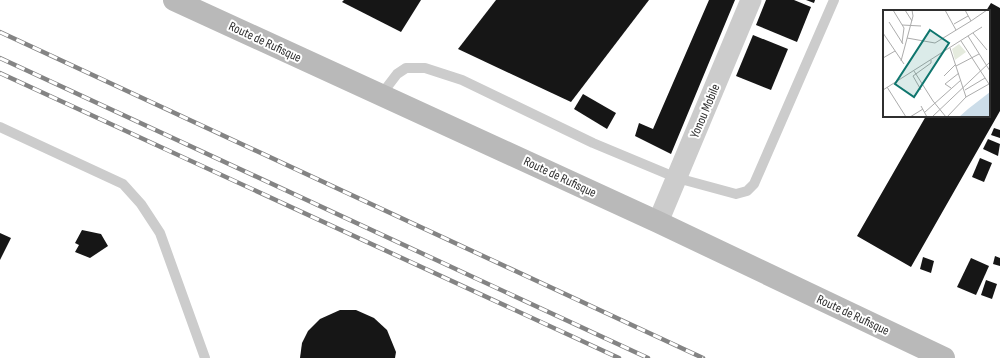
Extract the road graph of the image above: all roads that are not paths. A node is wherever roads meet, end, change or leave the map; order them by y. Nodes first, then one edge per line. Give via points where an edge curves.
1 (174, 0) edge
2 (751, 0) edge
3 (834, 0) edge
4 (381, 95) junction
5 (0, 127) edge
6 (677, 178) junction
7 (658, 222) junction
8 (206, 358) edge
9 (944, 358) edge

1 - 4 main road, Route de Rufisque
2 - 6 street, Yonou Mobile
3 - 6 lane via 754,184 747,191 736,194
4 - 6 lane via 397,74 406,68 425,68 462,80 593,143
4 - 7 main road, Route de Rufisque
5 - 8 lane via 123,184 141,204 160,233
6 - 7 street, Yonou Mobile
7 - 9 main road, Route de Rufisque

